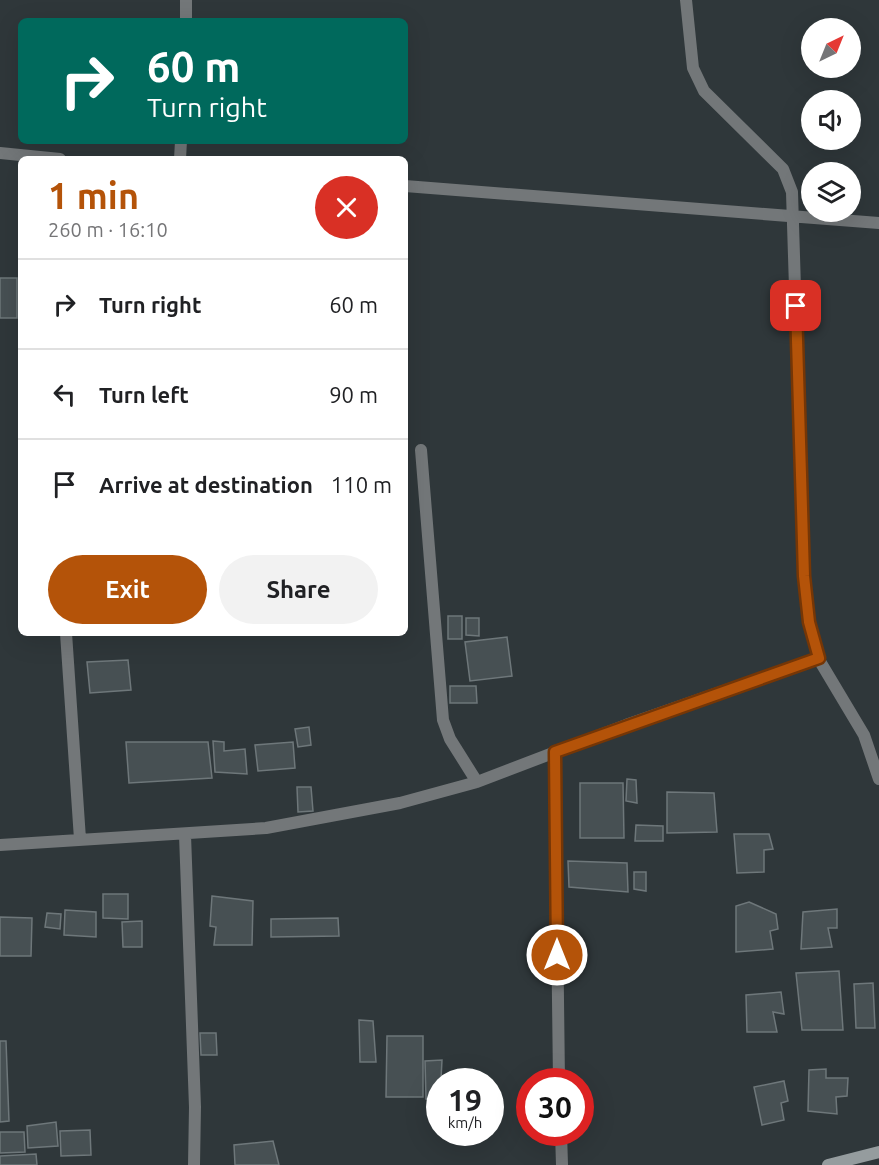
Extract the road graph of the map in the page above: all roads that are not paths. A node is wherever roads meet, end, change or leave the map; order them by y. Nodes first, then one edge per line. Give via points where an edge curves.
1 (186, 0) edge
2 (686, 0) edge
3 (186, 18) edge
4 (0, 153) edge
5 (30, 156) edge
6 (408, 186) edge
7 (794, 216) junction
8 (879, 223) edge
9 (421, 450) dead end
10 (66, 636) edge
11 (819, 658) junction
12 (555, 752) junction
13 (879, 779) edge
14 (477, 782) junction
15 (185, 835) junction
16 (80, 839) junction
17 (0, 845) edge
18 (559, 1068) edge
19 (561, 1146) edge
20 (879, 1152) edge
21 (194, 1165) edge
22 (562, 1165) edge
23 (828, 1165) edge

1 - 3 street
2 - 7 street via 693,68 704,91 783,169 792,192
4 - 5 street
6 - 7 street
7 - 8 street
7 - 11 street via 804,576 809,622
9 - 14 street via 443,720
10 - 16 street
11 - 12 street
11 - 13 street via 864,735
12 - 14 street
12 - 18 street
14 - 15 street via 344,815 266,828
15 - 16 street
15 - 21 street
16 - 17 street
19 - 22 street
20 - 23 main road

